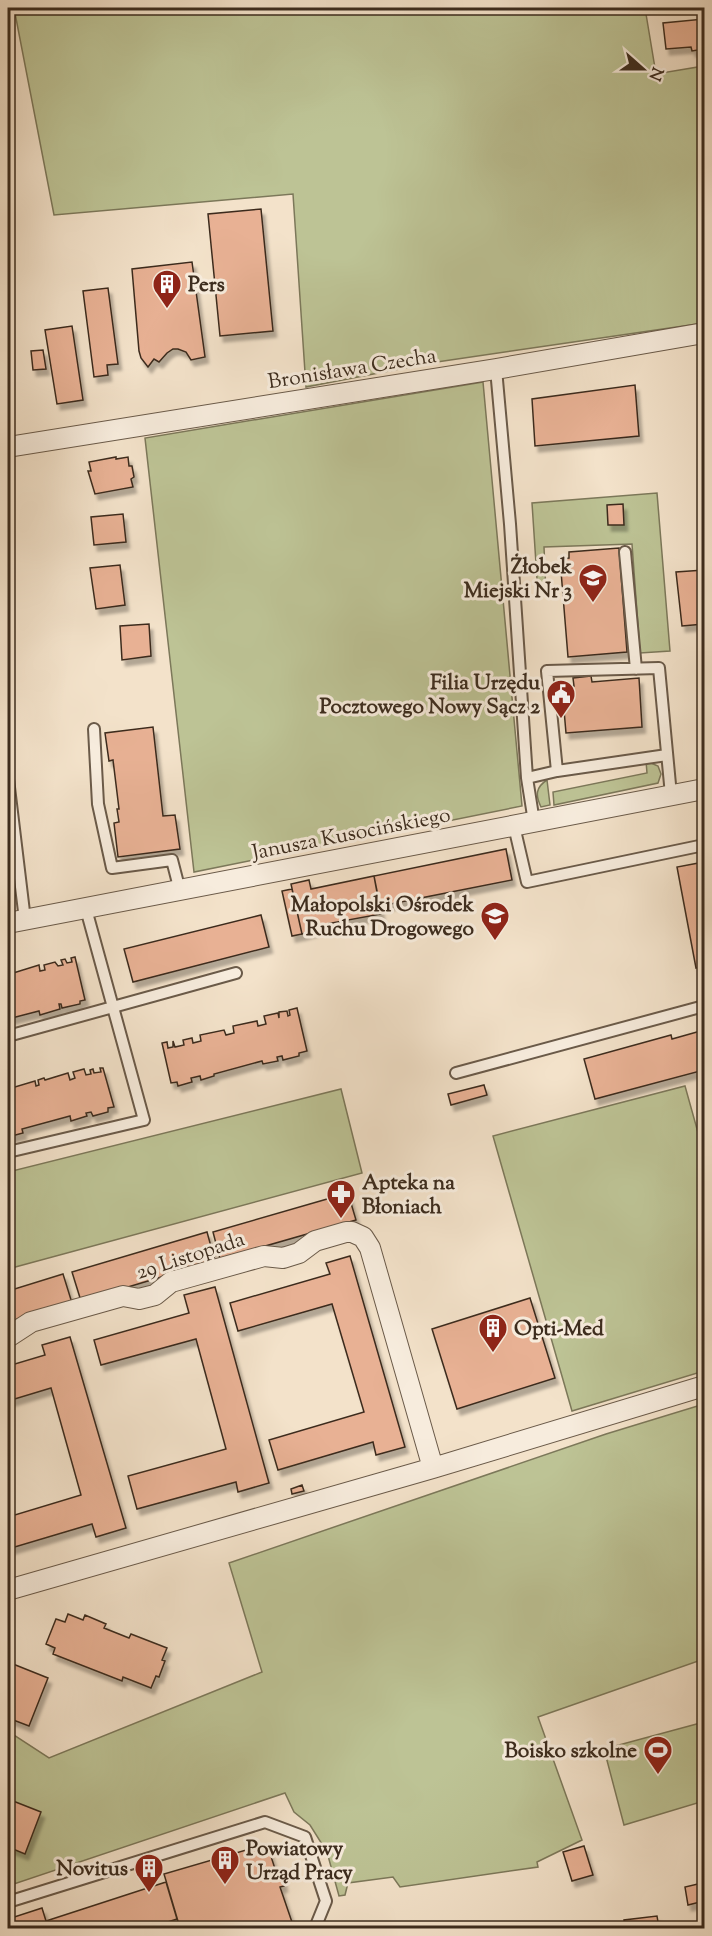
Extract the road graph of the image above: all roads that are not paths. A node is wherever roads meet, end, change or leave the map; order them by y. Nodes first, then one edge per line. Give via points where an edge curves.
1 (705, 333) edge
2 (496, 369) junction
3 (8, 447) edge
4 (625, 552) dead end
5 (636, 669) junction
6 (94, 729) dead end
7 (668, 756) junction
8 (557, 771) junction
9 (528, 777) junction
10 (8, 779) edge
11 (705, 789) edge
12 (671, 795) junction
13 (534, 822) junction
14 (514, 826) junction
15 (705, 845) edge
16 (180, 891) junction
17 (86, 909) junction
18 (16, 921) edge
19 (236, 973) dead end
20 (113, 1006) junction
21 (705, 1006) edge
22 (8, 1036) edge
23 (456, 1073) dead end
24 (8, 1152) edge
25 (8, 1337) edge
26 (705, 1386) edge
27 (433, 1468) junction
28 (8, 1590) edge
29 (8, 1902) edge
30 (315, 1929) edge

1 - 2 street, Bronisława Czecha
2 - 3 street, Bronisława Czecha
2 - 9 lane
4 - 5 lane
5 - 7 lane via 659,668
5 - 8 lane via 547,671
6 - 16 lane via 98,804 112,868 172,860
7 - 8 lane
7 - 12 lane
8 - 9 lane
9 - 13 lane
10 - 18 lane
11 - 12 street, Janusza Kusocińskiego
12 - 13 street, Janusza Kusocińskiego
13 - 14 street, Janusza Kusocińskiego
14 - 15 lane via 526,882
14 - 16 street, Janusza Kusocińskiego
16 - 17 street, Janusza Kusocińskiego
17 - 18 street, Janusza Kusocińskiego
17 - 20 lane
19 - 20 lane
20 - 22 lane
20 - 24 lane via 144,1120
21 - 23 lane
25 - 27 street, 29 Listopada via 31,1322 123,1296 147,1297 171,1282 264,1256 283,1258 299,1253 315,1241 352,1232 363,1237 370,1248
26 - 27 street
27 - 28 street
29 - 30 lane via 265,1822 306,1837 326,1901

